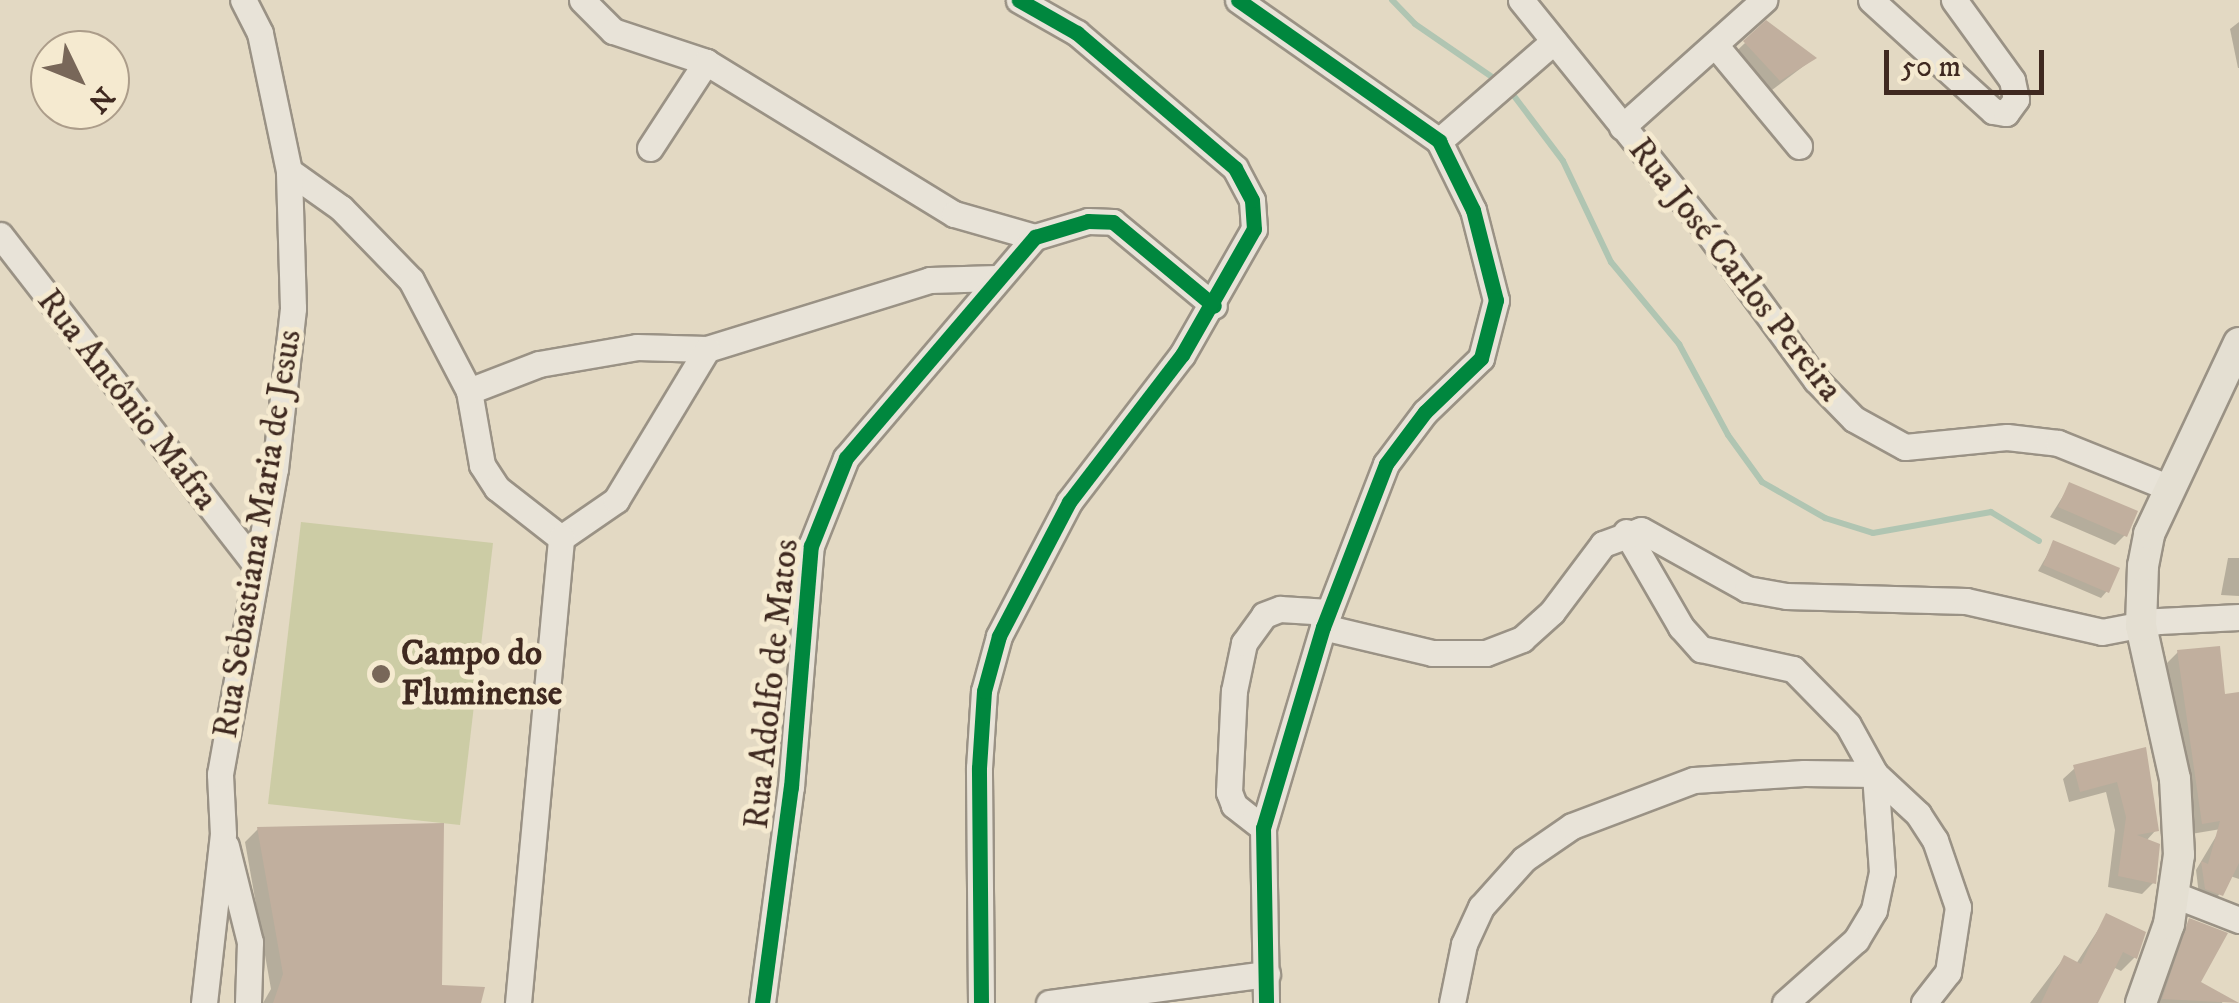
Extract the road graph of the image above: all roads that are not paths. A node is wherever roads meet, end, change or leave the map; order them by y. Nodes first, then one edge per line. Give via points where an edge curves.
1 (243, 0) edge
2 (1019, 0) edge
3 (1238, 0) edge
4 (1521, 0) edge
5 (1764, 0) edge
6 (1870, 0) edge
7 (1954, 0) edge
8 (589, 3) edge
9 (1554, 41) junction
10 (1716, 46) junction
11 (706, 62) junction
12 (1622, 127) junction
13 (1439, 141) junction
14 (1799, 146) dead end
15 (650, 148) dead end
16 (289, 171) junction
17 (0, 235) edge
18 (1036, 238) junction
19 (997, 278) junction
20 (1214, 306) junction
21 (2239, 344) edge
22 (707, 349) junction
23 (469, 391) junction
24 (2170, 488) junction
25 (1626, 532) junction
26 (561, 538) junction
27 (255, 564) junction
28 (2239, 617) edge
29 (1326, 619) junction
30 (2150, 623) junction
31 (1875, 774) junction
32 (1264, 828) junction
33 (222, 834) junction
34 (2175, 895) junction
35 (2239, 920) edge
36 (1267, 974) junction
37 (204, 1003) edge
38 (248, 1003) edge
39 (518, 1003) edge
40 (762, 1003) edge
41 (981, 1003) edge
42 (1049, 1003) edge
43 (1266, 1003) edge
44 (1452, 1003) edge
45 (1785, 1003) edge
46 (1924, 1003) edge
47 (2141, 1003) edge

1 - 16 street, Rua Sebastiana Maria de Jesus via 260,34
2 - 20 street via 1077,33 1235,168 1252,200 1254,229
3 - 13 street
4 - 9 street, Rua José Carlos Pereira
5 - 10 street
6 - 7 street via 1988,106 1997,113 2009,110 2014,88
8 - 11 street via 647,47
9 - 12 street, Rua José Carlos Pereira
9 - 13 street
10 - 12 street
10 - 14 street
11 - 15 street
11 - 18 street via 954,214
12 - 24 street, Rua José Carlos Pereira via 1816,380 1881,437 1906,447 2007,437 2058,443
13 - 29 street via 1473,210 1496,300 1493,327 1481,358 1425,412 1386,464
16 - 23 street via 341,208 411,280
16 - 27 street, Rua Sebastiana Maria de Jesus via 290,340 275,469
17 - 27 street, Rua Antônio Mafra
18 - 19 street, Rua Adolfo de Matos
18 - 20 street, Rua Adolfo de Matos via 1088,221 1113,222
19 - 22 street via 930,280
19 - 40 street, Rua Adolfo de Matos via 846,458 811,546 792,787
20 - 41 street via 1070,502 998,636 984,690 979,768
21 - 24 main road
22 - 23 street via 637,347 540,364
22 - 26 street via 616,500
23 - 26 street via 482,465 497,488
24 - 30 main road via 2149,534
25 - 29 street via 1604,544 1552,612 1522,639 1486,652 1432,653
25 - 30 street via 1665,540 1760,591 1832,602 1906,594 1966,600 2085,631
25 - 31 street via 1680,626 1701,649 1794,669 1848,724
26 - 39 street
27 - 33 street, Rua Sebastiana Maria de Jesus via 220,774
28 - 30 street
29 - 32 street
29 - 32 street via 1280,608 1264,615 1244,643 1230,792 1234,805
30 - 34 main road via 2175,778
31 - 44 street via 1694,780 1572,826 1524,859 1480,907
31 - 45 street via 1882,872 1874,910 1856,940
31 - 46 street via 1935,840 1958,907 1948,972
32 - 36 street
33 - 37 street, Rua Sebastiana Maria de Jesus
33 - 38 street, Rua Sebastiana Maria de Jesus via 250,942
34 - 35 street
34 - 47 main road
36 - 42 street
36 - 43 street

